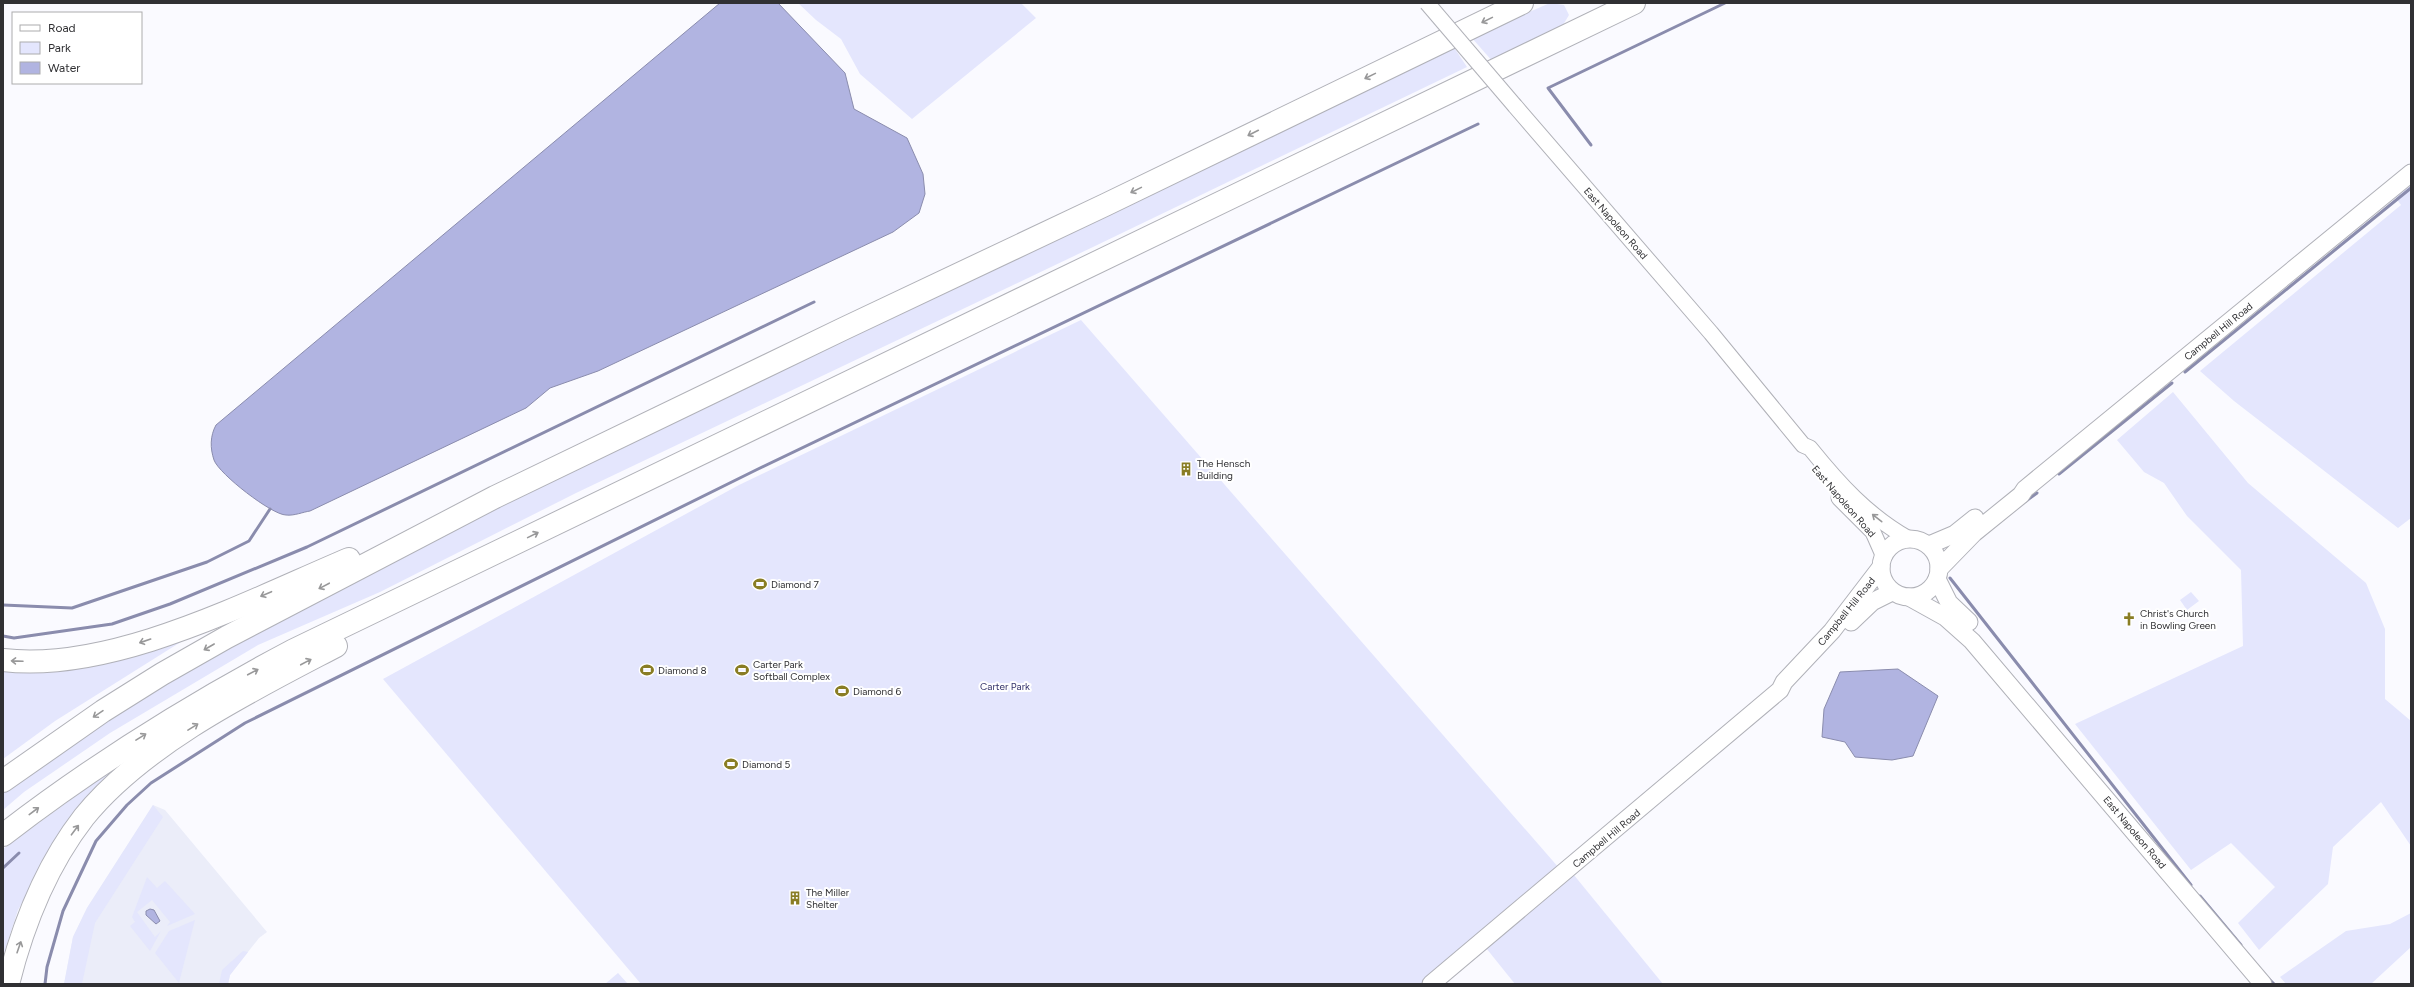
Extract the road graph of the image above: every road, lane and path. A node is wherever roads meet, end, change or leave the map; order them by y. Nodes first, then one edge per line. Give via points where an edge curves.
1 (1427, 3) edge
2 (1522, 3) edge
3 (1634, 3) edge
4 (2411, 173) edge
5 (1803, 445) junction
6 (2024, 489) junction
7 (495, 497) junction
8 (1909, 539) junction
9 (514, 544) junction
10 (1929, 545) junction
11 (1883, 562) junction
12 (1938, 574) junction
13 (1892, 592) junction
14 (1910, 597) junction
15 (3, 660) edge
16 (2007, 680) junction
17 (1780, 690) junction
18 (3, 781) edge
19 (3, 835) edge
20 (8, 984) edge
21 (1431, 984) edge
22 (2263, 984) edge

1 - 5 street, East Napoleon Road, bridge via 1711,333
2 -> 7 highway
9 -> 3 highway
4 - 6 main road, Campbell Hill Road
8 -> 5 street, East Napoleon Road via 1886,525 1854,499 1810,448
5 - 11 street, East Napoleon Road via 1805,453 1826,484 1873,532
6 - 10 main road, Campbell Hill Road via 2002,498 1955,534
6 - 12 main road, Campbell Hill Road via 2021,495 1974,533
7 -> 15 highway via 243,604 143,642 76,658 30,662
7 -> 18 highway via 227,637 162,674 103,711
8 - 10 main road
8 - 11 main road via 1892,547
19 -> 9 highway via 87,772 186,710 292,651
20 -> 9 highway via 31,910 54,861 85,817 122,778 183,733 236,701 418,603
10 - 12 main road via 1938,557
11 - 13 main road via 1884,582
11 - 17 main road, Campbell Hill Road via 1832,631 1784,682
12 - 14 main road via 1926,592
12 - 16 main road, East Napoleon Road via 1949,604 1977,630 1995,652 2007,672
13 - 14 main road
13 - 17 main road, Campbell Hill Road via 1865,608 1789,689
14 - 16 main road, East Napoleon Road via 1935,610 1958,627
16 - 22 main road, East Napoleon Road
17 - 21 main road, Campbell Hill Road

